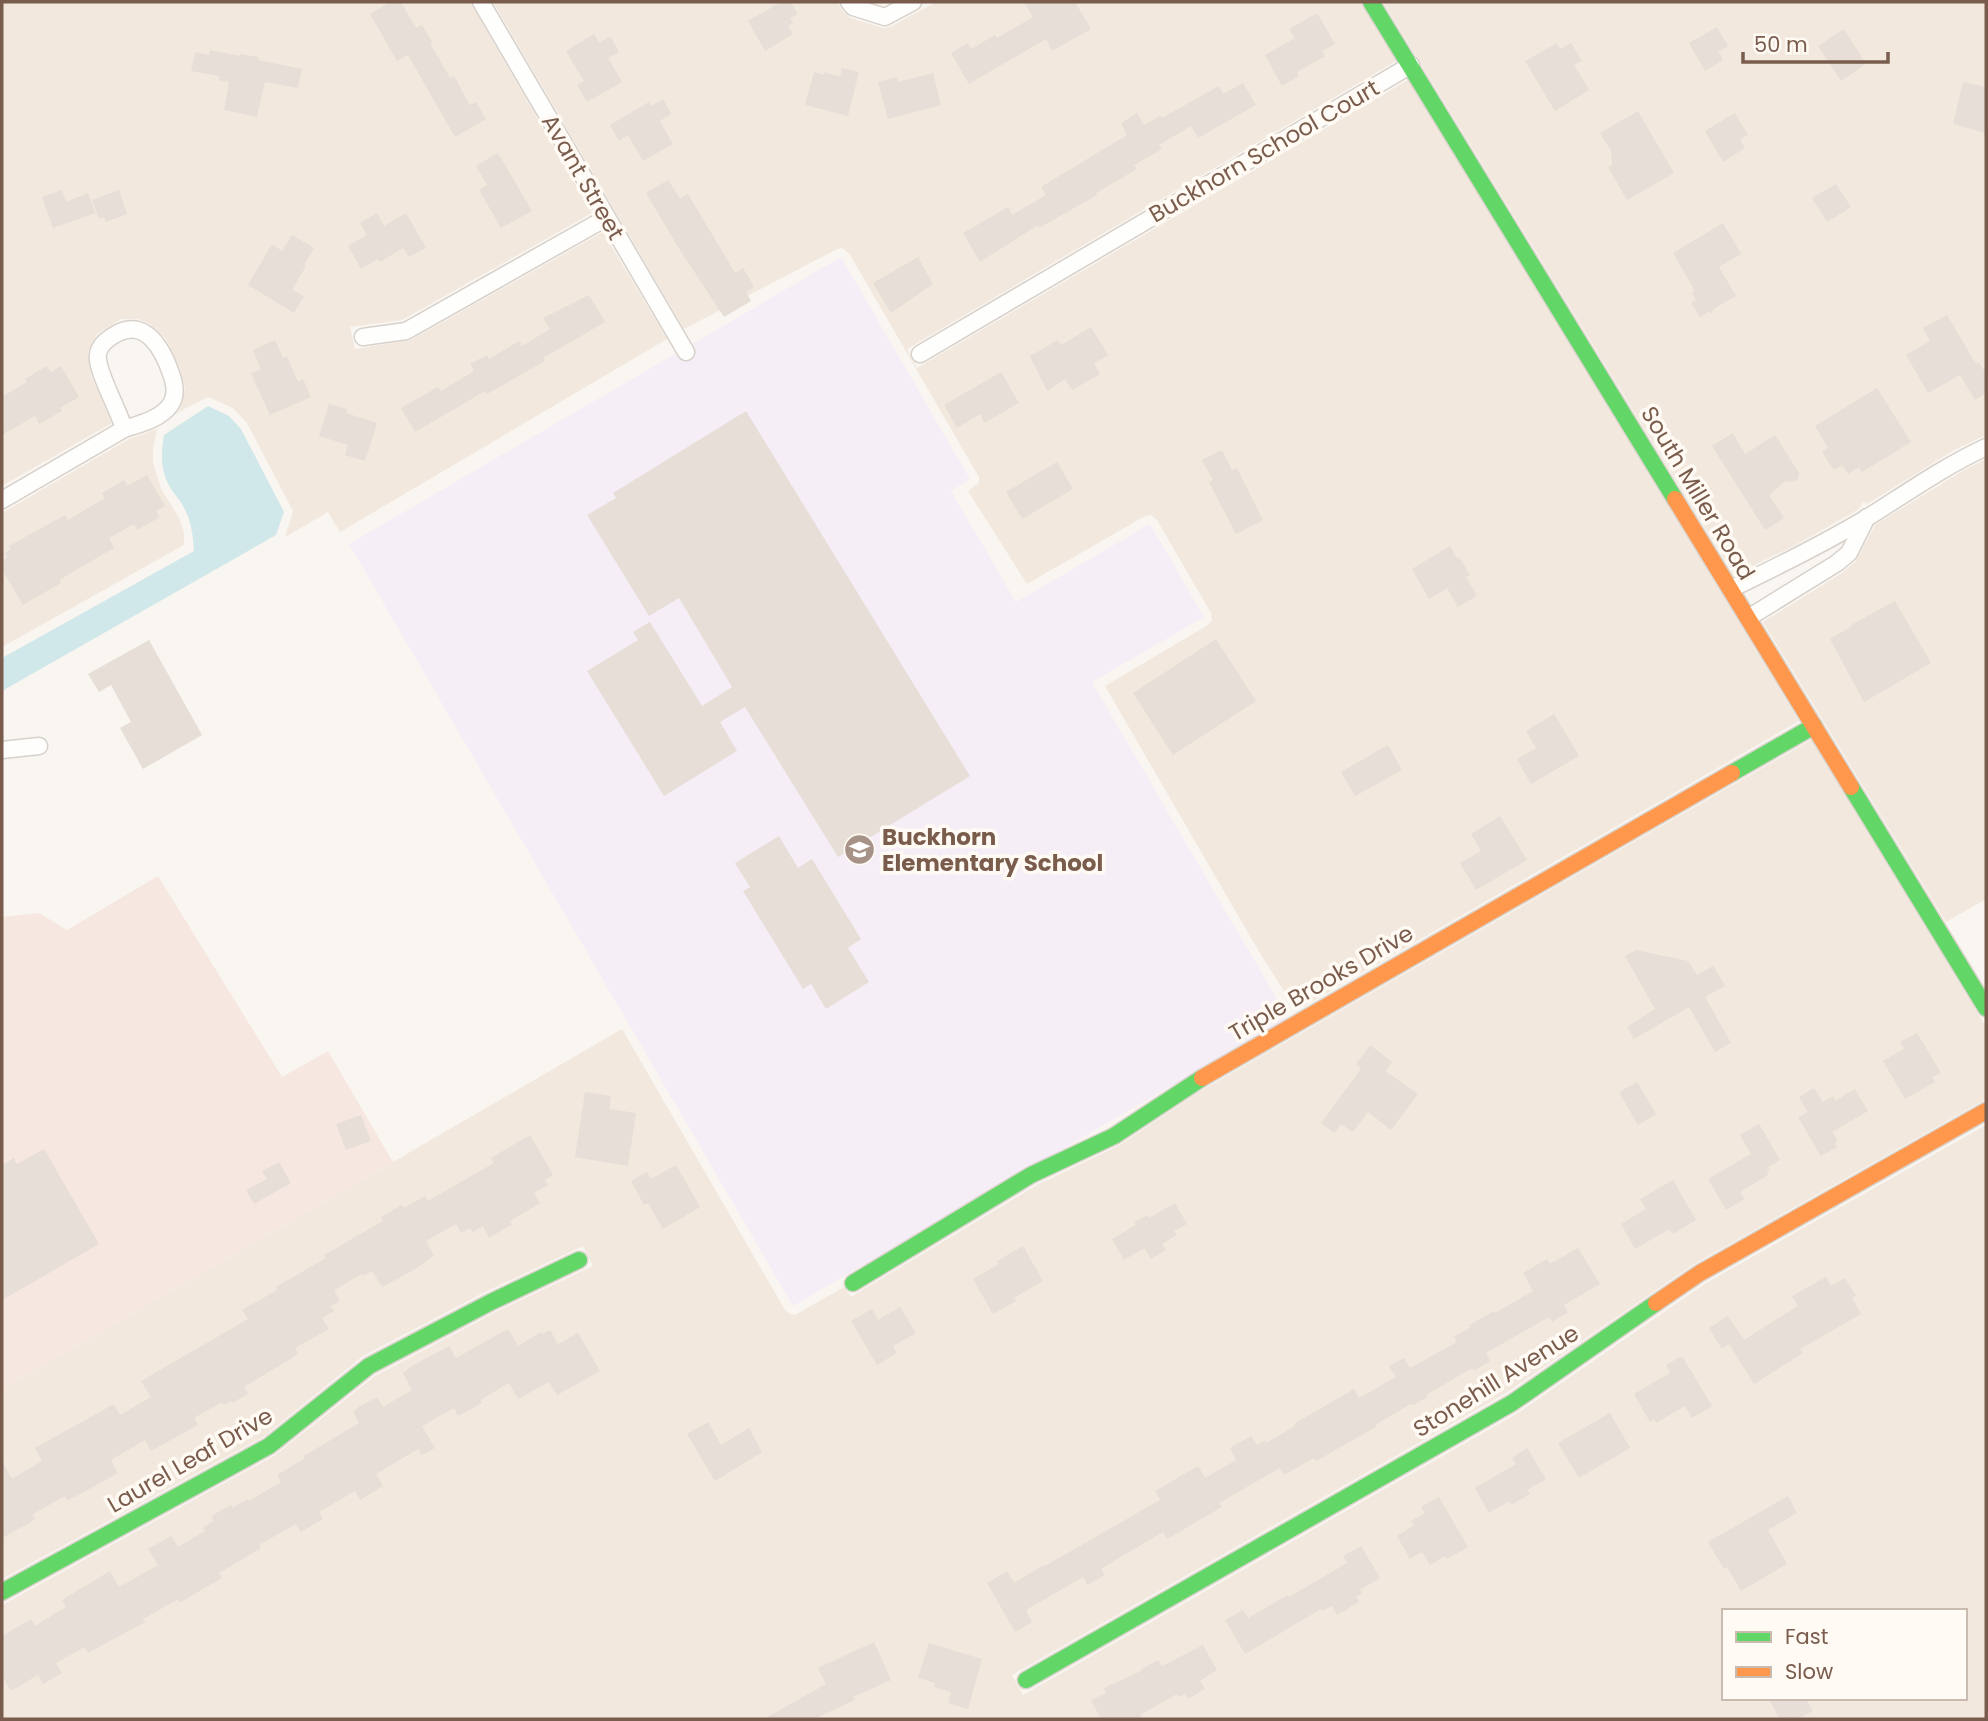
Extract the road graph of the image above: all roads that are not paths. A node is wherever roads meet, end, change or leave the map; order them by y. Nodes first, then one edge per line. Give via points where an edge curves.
1 (481, 2) edge
2 (849, 2) edge
3 (913, 2) edge
4 (1371, 2) edge
5 (1411, 65) junction
6 (606, 218) junction
7 (363, 337) dead end
8 (686, 352) dead end
9 (920, 354) dead end
10 (124, 429) junction
11 (1986, 447) edge
12 (2, 499) edge
13 (1867, 517) junction
14 (1799, 556) junction
15 (1812, 578) junction
16 (1731, 589) junction
17 (1748, 618) junction
18 (1814, 726) junction
19 (39, 746) dead end
20 (2, 750) edge
21 (1986, 1008) edge
22 (1986, 1111) edge
23 (579, 1260) dead end
24 (853, 1283) dead end
25 (2, 1592) edge
26 (1026, 1680) dead end

1 - 6 street, Avant Street
2 - 3 street via 853,8 885,17
4 - 5 street, South Miller Road
5 - 9 street, Buckhorn School Court
5 - 16 street, South Miller Road
6 - 7 street via 406,331
6 - 8 street, Avant Street
10 - 10 street via 162,413 175,390 159,346 135,329 113,336 98,354
10 - 12 street
11 - 13 street
13 - 14 street
13 - 15 street via 1849,553
14 - 15 street
14 - 16 street
15 - 17 street
16 - 17 street, South Miller Road
17 - 18 street, South Miller Road
18 - 21 street, South Miller Road
18 - 24 street, Triple Brooks Drive via 1194,1083 1114,1136 1031,1175
19 - 20 street
22 - 26 street, Stonehill Avenue via 1700,1273 1512,1403
23 - 25 street, Laurel Leaf Drive via 369,1366 269,1446

